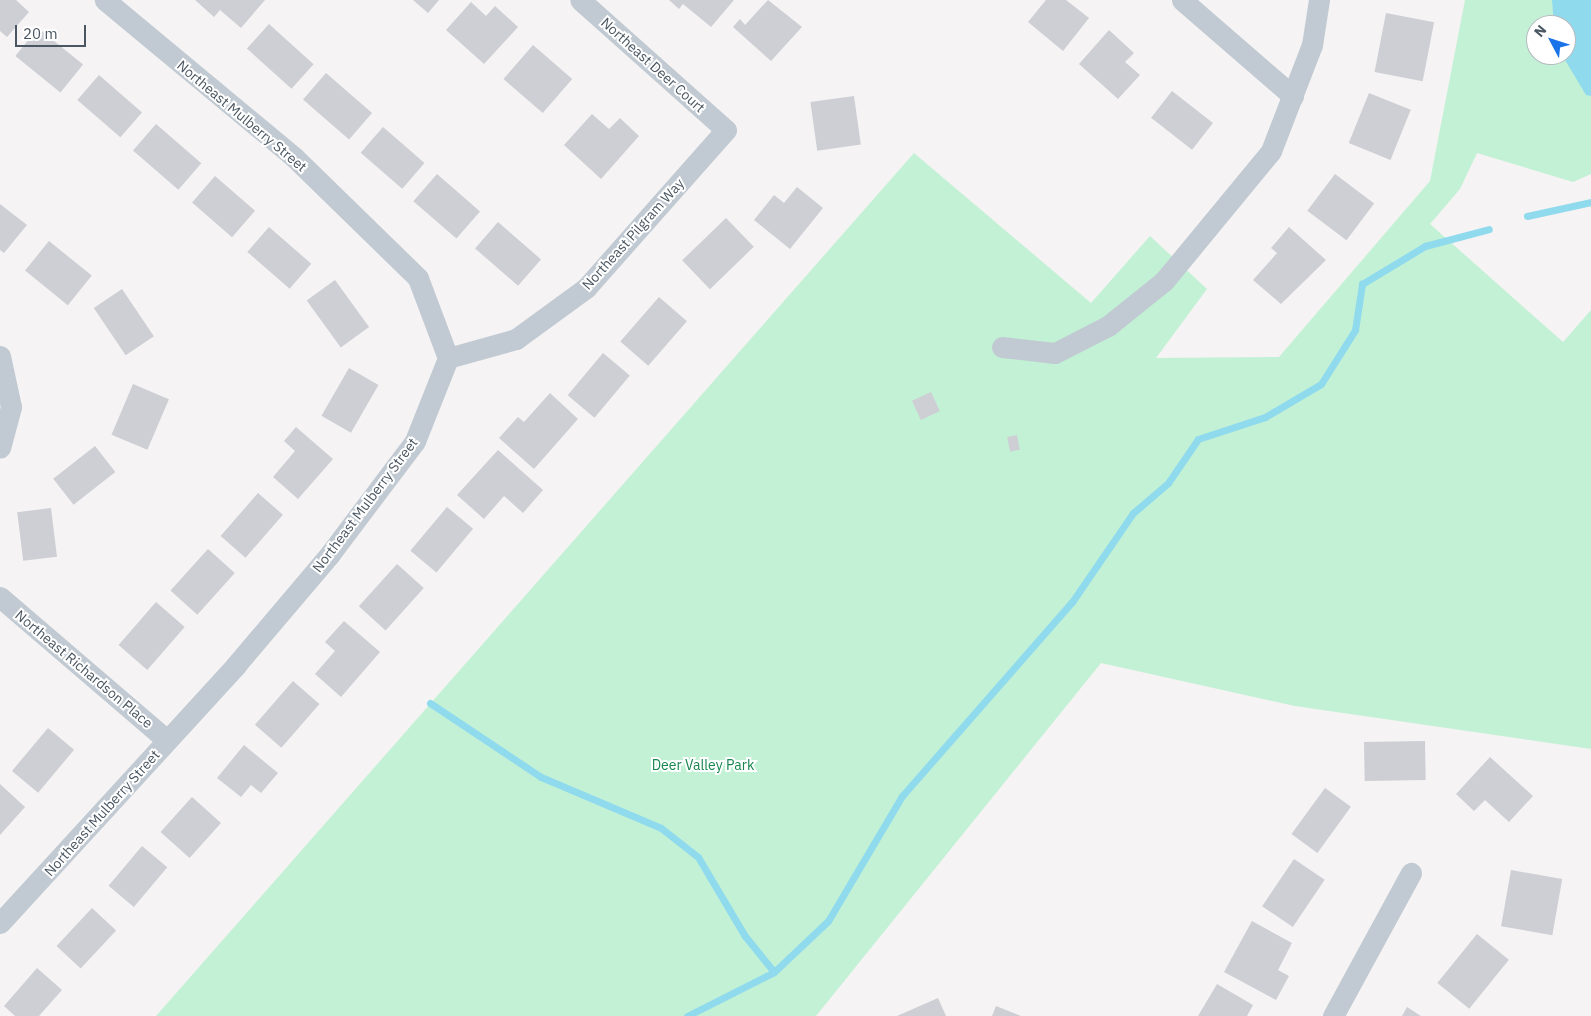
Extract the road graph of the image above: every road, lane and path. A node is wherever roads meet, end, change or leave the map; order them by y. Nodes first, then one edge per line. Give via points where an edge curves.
1 (105, 0) edge
2 (580, 0) edge
3 (1182, 0) edge
4 (1319, 0) edge
5 (1293, 96) junction
6 (726, 130) joint
7 (1002, 347) dead end
8 (0, 356) edge
9 (448, 358) junction
10 (0, 448) edge
11 (0, 597) edge
12 (167, 740) junction
13 (1411, 873) dead end
14 (0, 923) edge
15 (1333, 1016) edge

1 - 9 street, Northeast Mulberry Street via 294,157 418,278
2 - 6 street, Northeast Deer Court
3 - 5 street
4 - 5 street via 1312,45
5 - 7 street via 1271,151 1164,281 1108,326 1055,353
6 - 9 street, Northeast Pilgram Way via 586,288 516,339
8 - 10 street via 11,407
9 - 12 street, Northeast Mulberry Street via 415,441 330,554
11 - 12 street, Northeast Richardson Place
12 - 14 street, Northeast Mulberry Street
13 - 15 street

